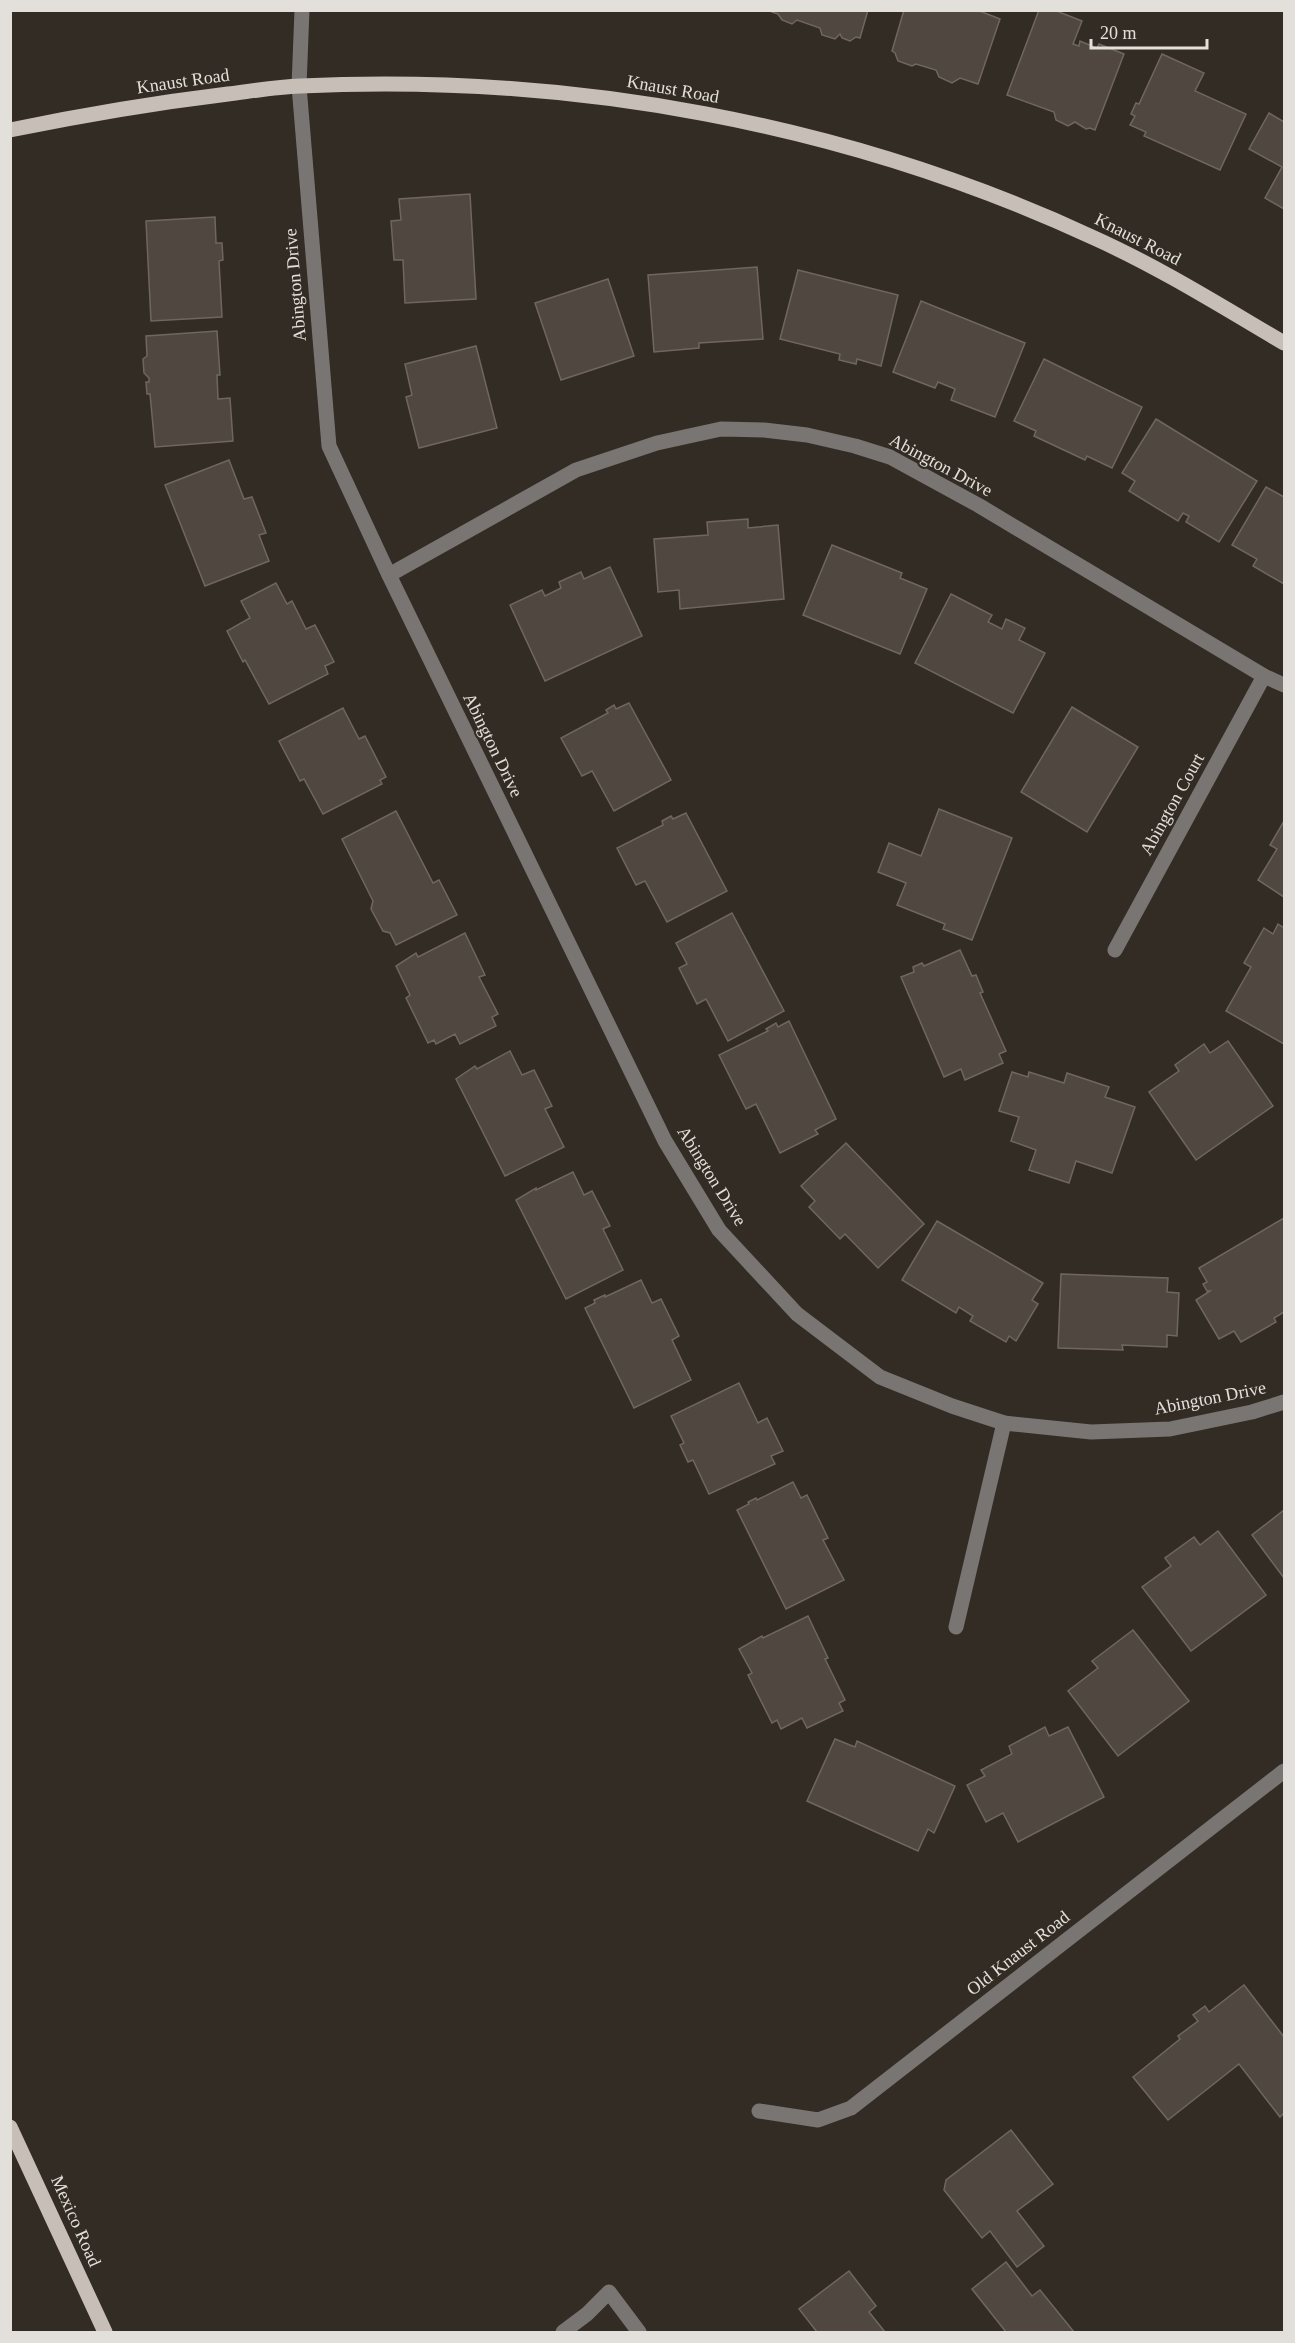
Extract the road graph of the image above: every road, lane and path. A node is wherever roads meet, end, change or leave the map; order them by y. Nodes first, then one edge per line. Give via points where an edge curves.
1 (302, 10) edge
2 (299, 86) junction
3 (10, 130) edge
4 (1284, 344) edge
5 (389, 575) junction
6 (1264, 675) junction
7 (1284, 685) edge
8 (1114, 951) dead end
9 (1284, 1402) edge
10 (1004, 1423) junction
11 (956, 1627) dead end
12 (1284, 1771) edge
13 (759, 2111) dead end
14 (10, 2127) edge
15 (105, 2332) edge
16 (563, 2332) edge
17 (639, 2332) edge

1 - 2 street, Abington Drive
2 - 3 main road, Knaust Road via 148,105
2 - 4 main road, Knaust Road via 508,89 605,98 798,132 898,161 1092,237 1181,282
2 - 5 street, Abington Drive via 329,446
5 - 6 street, Abington Drive via 576,470 678,438 721,429 764,430 817,437 890,457
5 - 10 street, Abington Drive via 665,1141 719,1230 797,1314 880,1377
6 - 7 street, Abington Drive
6 - 8 street, Abington Court
9 - 10 street, Abington Drive via 1170,1429 1091,1432
10 - 11 street
12 - 13 street, Old Knaust Road via 850,2108 818,2120
14 - 15 main road, Mexico Road
16 - 17 street via 609,2292

